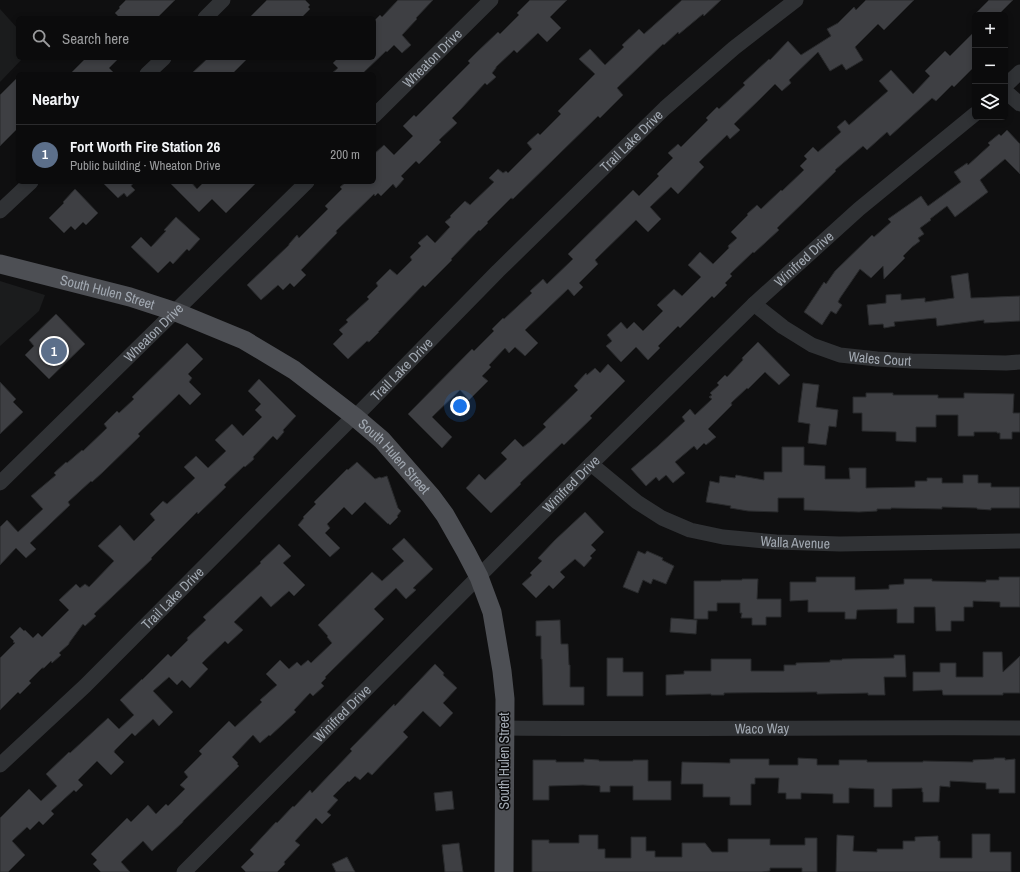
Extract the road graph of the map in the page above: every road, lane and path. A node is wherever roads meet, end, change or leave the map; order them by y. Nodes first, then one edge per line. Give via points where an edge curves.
1 (223, 0) edge
2 (491, 0) edge
3 (796, 0) edge
4 (206, 16) edge
5 (162, 60) edge
6 (149, 72) edge
7 (1020, 72) edge
8 (1007, 84) edge
9 (1008, 94) edge
10 (1020, 104) edge
11 (376, 114) edge
12 (972, 116) edge
13 (29, 184) edge
14 (305, 184) edge
15 (0, 211) edge
16 (0, 264) edge
17 (754, 304) junction
18 (176, 312) junction
19 (1020, 362) edge
20 (355, 416) junction
21 (591, 464) junction
22 (0, 483) edge
23 (1020, 541) edge
24 (479, 577) junction
25 (505, 728) junction
26 (1020, 728) edge
27 (0, 765) edge
28 (184, 872) edge
29 (504, 872) edge

1 - 4 street
2 - 11 street, Wheaton Drive
3 - 20 street, Trail Lake Drive via 734,48 665,108 504,265
5 - 6 street
7 - 8 street
9 - 10 street
12 - 17 street, Winifred Drive via 859,208
13 - 15 street
14 - 18 street, Wheaton Drive
16 - 18 main road, South Hulen Street via 130,297
17 - 19 street, Wales Court via 783,327 812,345 840,355 912,362
17 - 21 street, Winifred Drive
18 - 20 main road, South Hulen Street via 244,340 294,370
18 - 22 street, Wheaton Drive
20 - 24 main road, South Hulen Street via 382,440 431,496 445,515
20 - 27 street, Trail Lake Drive via 85,686
21 - 23 street, Walla Avenue via 637,502 662,518 690,530 723,537 840,544
21 - 24 street, Winifred Drive
24 - 25 main road, South Hulen Street via 492,612 502,671
24 - 28 street, Winifred Drive
25 - 26 street, Waco Way
25 - 29 main road, South Hulen Street

